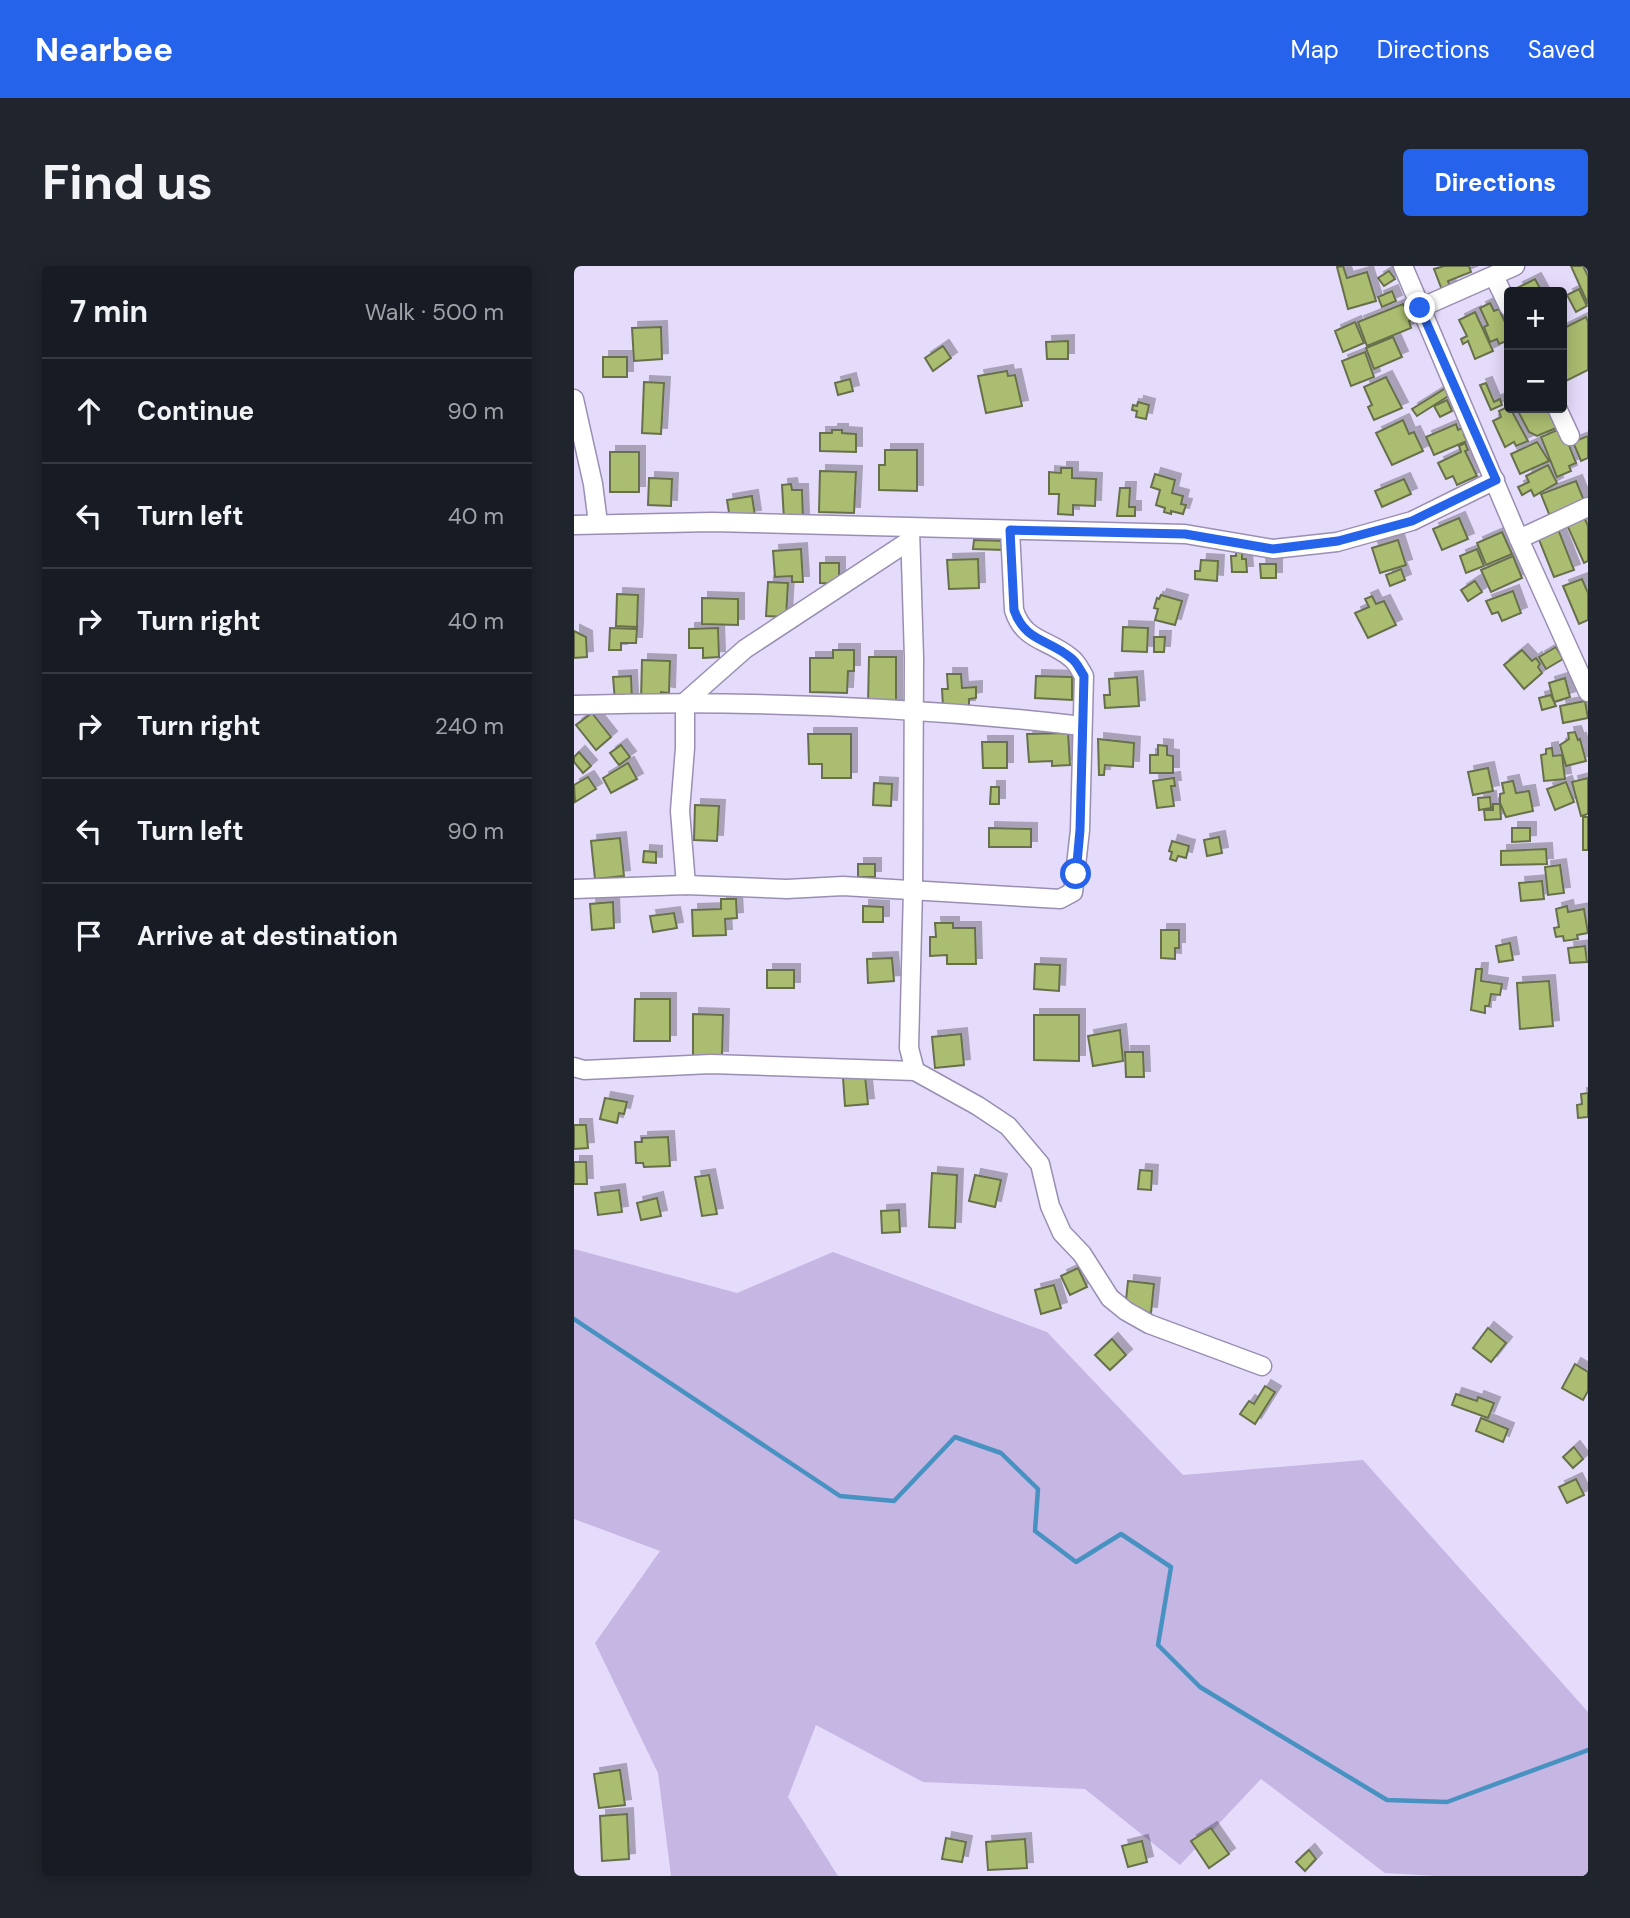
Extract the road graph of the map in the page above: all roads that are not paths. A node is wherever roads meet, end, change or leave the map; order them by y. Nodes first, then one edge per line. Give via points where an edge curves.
1 (1403, 266) edge
2 (1515, 266) edge
3 (1494, 276) junction
4 (1504, 297) edge
5 (1420, 308) junction
6 (574, 399) edge
7 (1559, 413) edge
8 (1570, 436) dead end
9 (1496, 480) junction
10 (1588, 507) edge
11 (598, 523) junction
12 (574, 525) edge
13 (1010, 530) junction
14 (910, 535) junction
15 (1519, 539) junction
16 (1588, 692) edge
17 (685, 702) junction
18 (574, 705) edge
19 (913, 711) junction
20 (1082, 726) junction
21 (685, 885) junction
22 (574, 889) edge
23 (914, 889) junction
24 (574, 1067) edge
25 (915, 1071) junction
26 (1262, 1366) dead end

1 - 5 street
2 - 3 street
3 - 4 street
3 - 5 street
5 - 9 street
6 - 11 street
7 - 8 street
9 - 13 street via 1412,521 1338,541 1273,549 1185,534
9 - 15 street
10 - 15 street
11 - 12 street
11 - 14 street via 712,523
13 - 14 street
13 - 20 street via 1018,622 1033,638 1072,659 1084,676
14 - 17 street via 745,649
14 - 19 street
15 - 16 street
17 - 18 street
17 - 19 street
17 - 21 street via 680,811
19 - 20 street
19 - 23 street
20 - 23 street via 1080,830 1073,892 1059,899
21 - 22 street
21 - 23 street
23 - 25 street via 909,1048
24 - 25 street via 711,1064
25 - 26 street via 1008,1126 1040,1164 1062,1233 1082,1254 1110,1298 1125,1311

